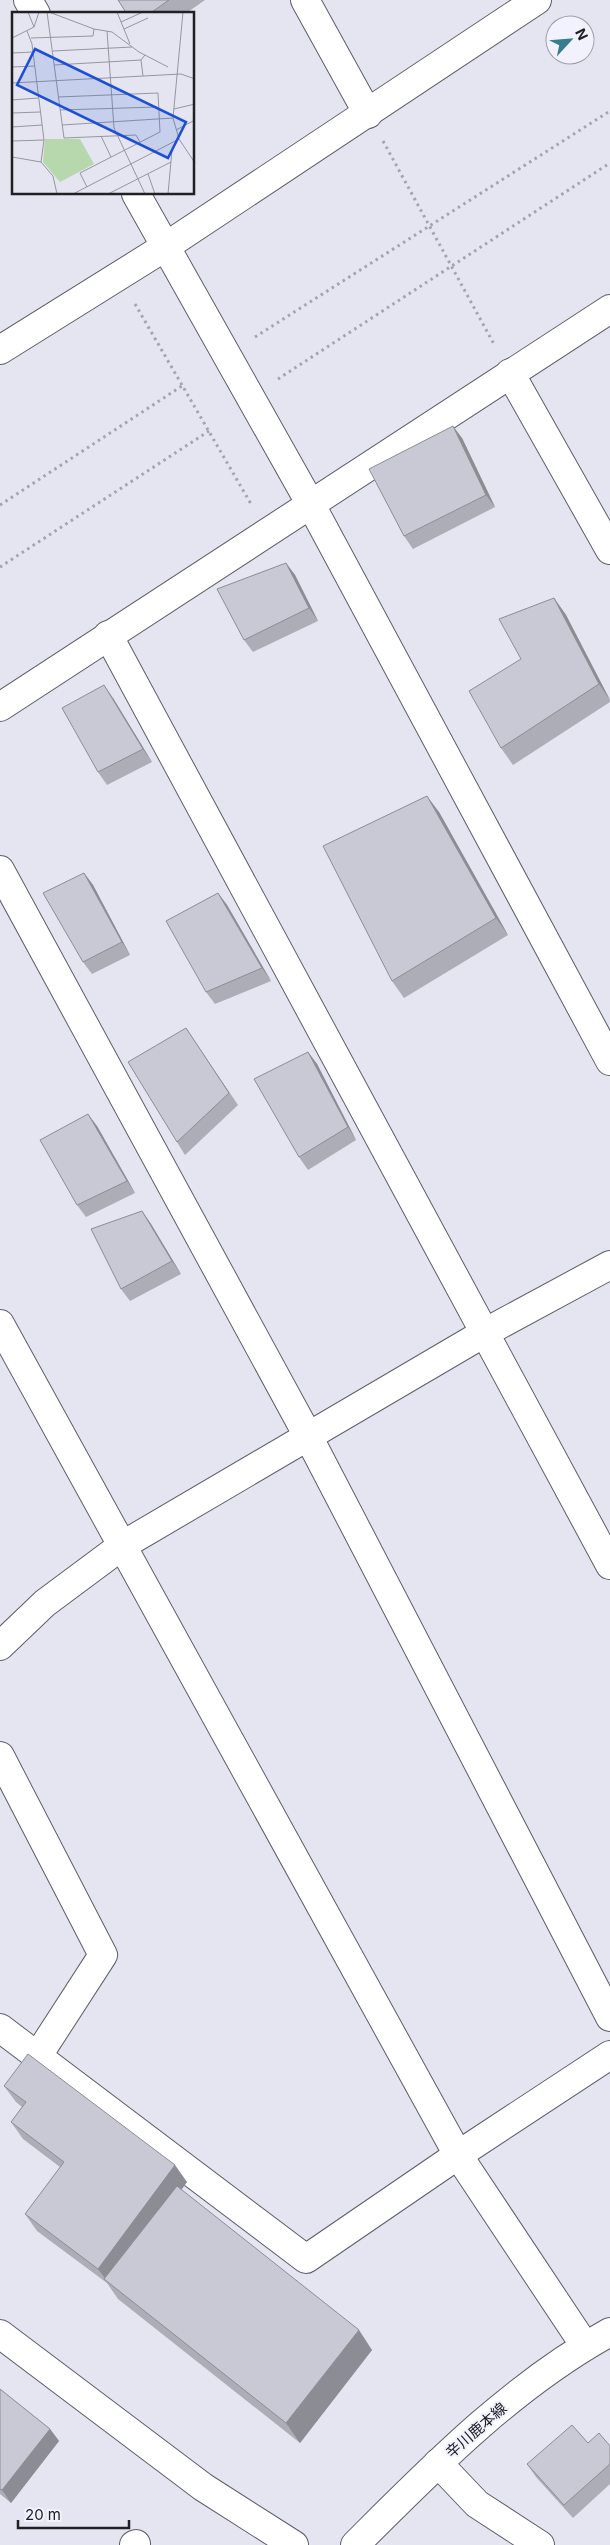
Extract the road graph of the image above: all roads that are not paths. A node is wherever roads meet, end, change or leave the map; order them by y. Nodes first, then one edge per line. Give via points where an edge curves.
1 (28, 0) edge
2 (305, 0) edge
3 (538, 0) edge
4 (35, 12) edge
5 (368, 114) junction
6 (137, 195) edge
7 (165, 246) junction
8 (610, 309) edge
9 (0, 350) edge
10 (510, 373) junction
11 (310, 503) junction
12 (610, 550) edge
13 (108, 635) junction
14 (0, 707) edge
15 (0, 870) edge
16 (610, 1061) edge
17 (610, 1265) edge
18 (0, 1324) edge
19 (486, 1332) junction
20 (308, 1436) junction
21 (123, 1544) junction
22 (610, 1565) edge
23 (0, 1646) edge
24 (0, 1756) edge
25 (610, 2017) edge
26 (0, 2028) edge
27 (610, 2055) edge
28 (37, 2057) junction
29 (458, 2155) junction
30 (610, 2332) edge
31 (0, 2334) edge
32 (585, 2346) junction
33 (438, 2463) junction
34 (294, 2545) edge
35 (355, 2545) edge
36 (540, 2545) edge

1 - 4 street
2 - 5 street
3 - 5 street
5 - 7 street
6 - 7 street
7 - 9 street
7 - 11 street
8 - 10 street
10 - 11 street
10 - 12 street
11 - 13 street
11 - 16 street
13 - 14 street
13 - 19 street
15 - 20 street
17 - 19 street
18 - 21 street
19 - 20 street
19 - 22 street
20 - 21 street
20 - 25 street
21 - 23 street via 45,1603
21 - 29 street
24 - 28 street via 103,1955
26 - 28 street
27 - 29 street
28 - 29 street via 306,2259
29 - 32 street
30 - 32 street, 辛川鹿本線
31 - 34 street via 203,2488
32 - 33 street, 辛川鹿本線 via 502,2406
33 - 35 street, 辛川鹿本線
33 - 36 street via 477,2504

